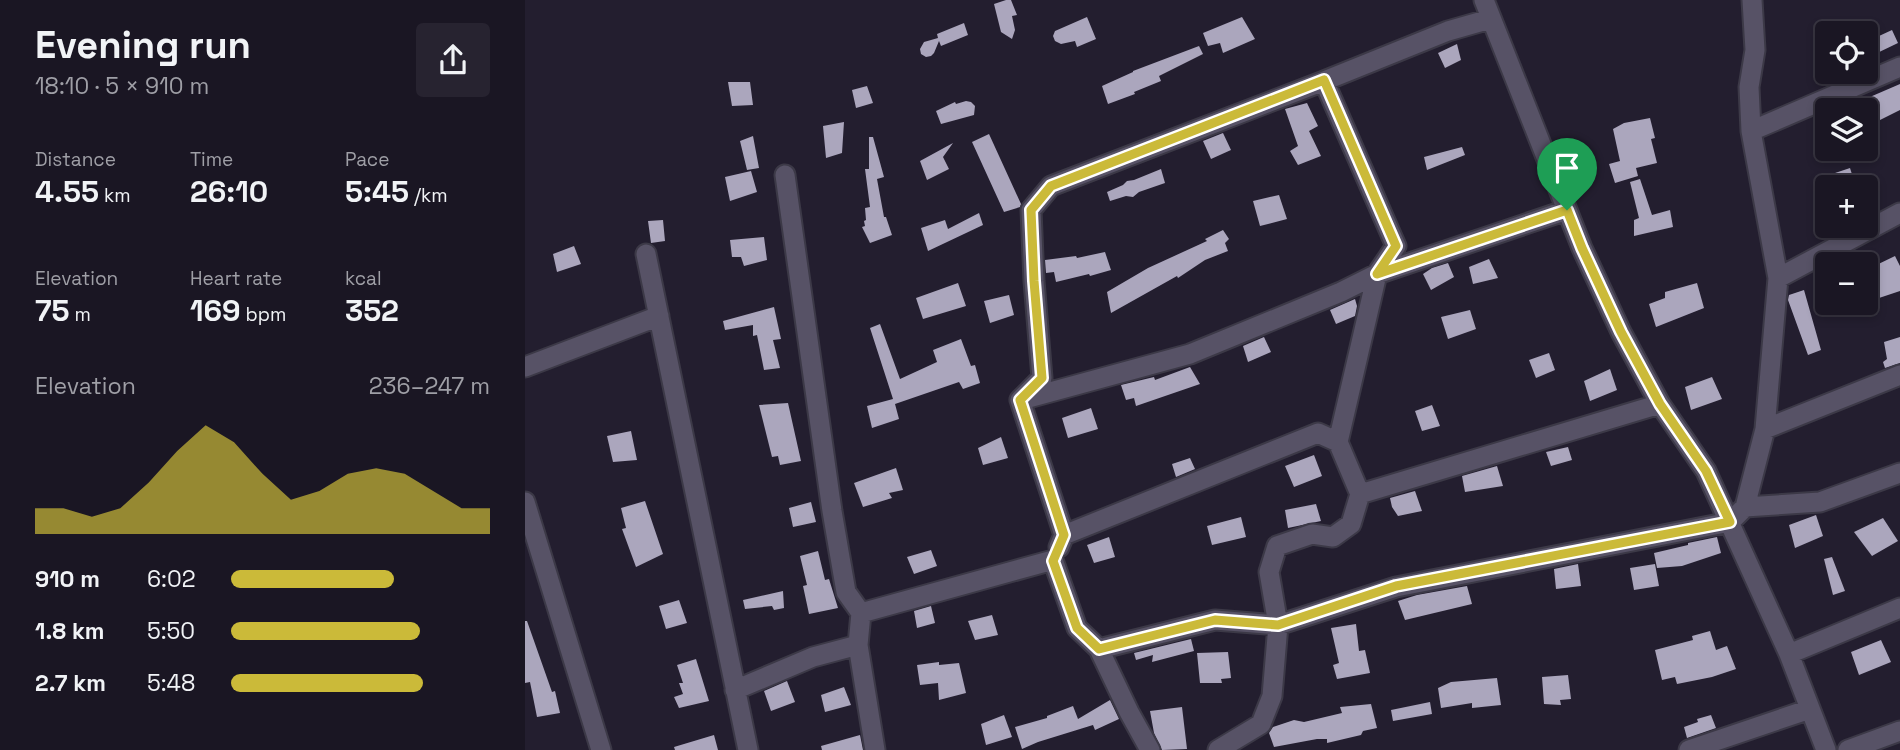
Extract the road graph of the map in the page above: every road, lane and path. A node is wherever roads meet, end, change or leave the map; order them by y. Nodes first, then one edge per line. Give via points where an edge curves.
1 (1484, 0) edge
2 (1752, 0) edge
3 (1490, 19) junction
4 (1900, 67) edge
5 (1324, 80) junction
6 (1751, 131) junction
7 (785, 174) dead end
8 (1567, 210) junction
9 (1900, 213) edge
10 (646, 254) dead end
11 (1377, 274) junction
12 (1778, 278) junction
13 (659, 316) junction
14 (525, 367) edge
15 (1900, 375) edge
16 (1020, 400) junction
17 (1660, 404) junction
18 (1765, 429) junction
19 (1338, 442) junction
20 (1900, 472) edge
21 (1360, 494) junction
22 (525, 502) edge
23 (1745, 507) junction
24 (1730, 522) junction
25 (1064, 535) junction
26 (1053, 561) junction
27 (1900, 608) edge
28 (861, 613) junction
29 (1278, 625) junction
30 (858, 645) junction
31 (1099, 649) junction
32 (1789, 654) junction
33 (734, 690) junction
34 (1810, 709) junction
35 (1900, 732) edge
36 (601, 750) edge
37 (748, 750) edge
38 (876, 750) edge
39 (1150, 750) edge
40 (1218, 750) edge
41 (1689, 750) edge
42 (1826, 750) edge
43 (1848, 750) edge

1 - 3 street
2 - 6 street
3 - 5 street
3 - 8 street
4 - 6 street
5 - 11 street via 1396,246
5 - 16 street via 1051,186 1031,210 1042,378
6 - 12 street
7 - 28 street via 834,524 846,592
8 - 11 street
8 - 17 street via 1621,332
9 - 12 street
10 - 13 street
11 - 16 street via 1190,354
11 - 19 street
12 - 18 street
13 - 14 street
13 - 33 street
15 - 18 street
16 - 25 street
17 - 21 street
17 - 24 street via 1706,471
18 - 23 street
19 - 21 street
19 - 25 street via 1318,433
20 - 23 street via 1820,502
21 - 29 street via 1351,524 1333,537 1313,534 1277,546 1269,572
22 - 36 street
23 - 24 street
24 - 29 street via 1396,586
24 - 32 street
25 - 26 street
26 - 28 street
26 - 31 street via 1077,628
27 - 32 street
28 - 30 street
29 - 31 street via 1215,620
29 - 40 street via 1272,696 1261,724
30 - 33 street via 813,657
30 - 38 street
31 - 39 street
32 - 34 street
33 - 37 street
34 - 41 street
34 - 42 street
35 - 43 street

